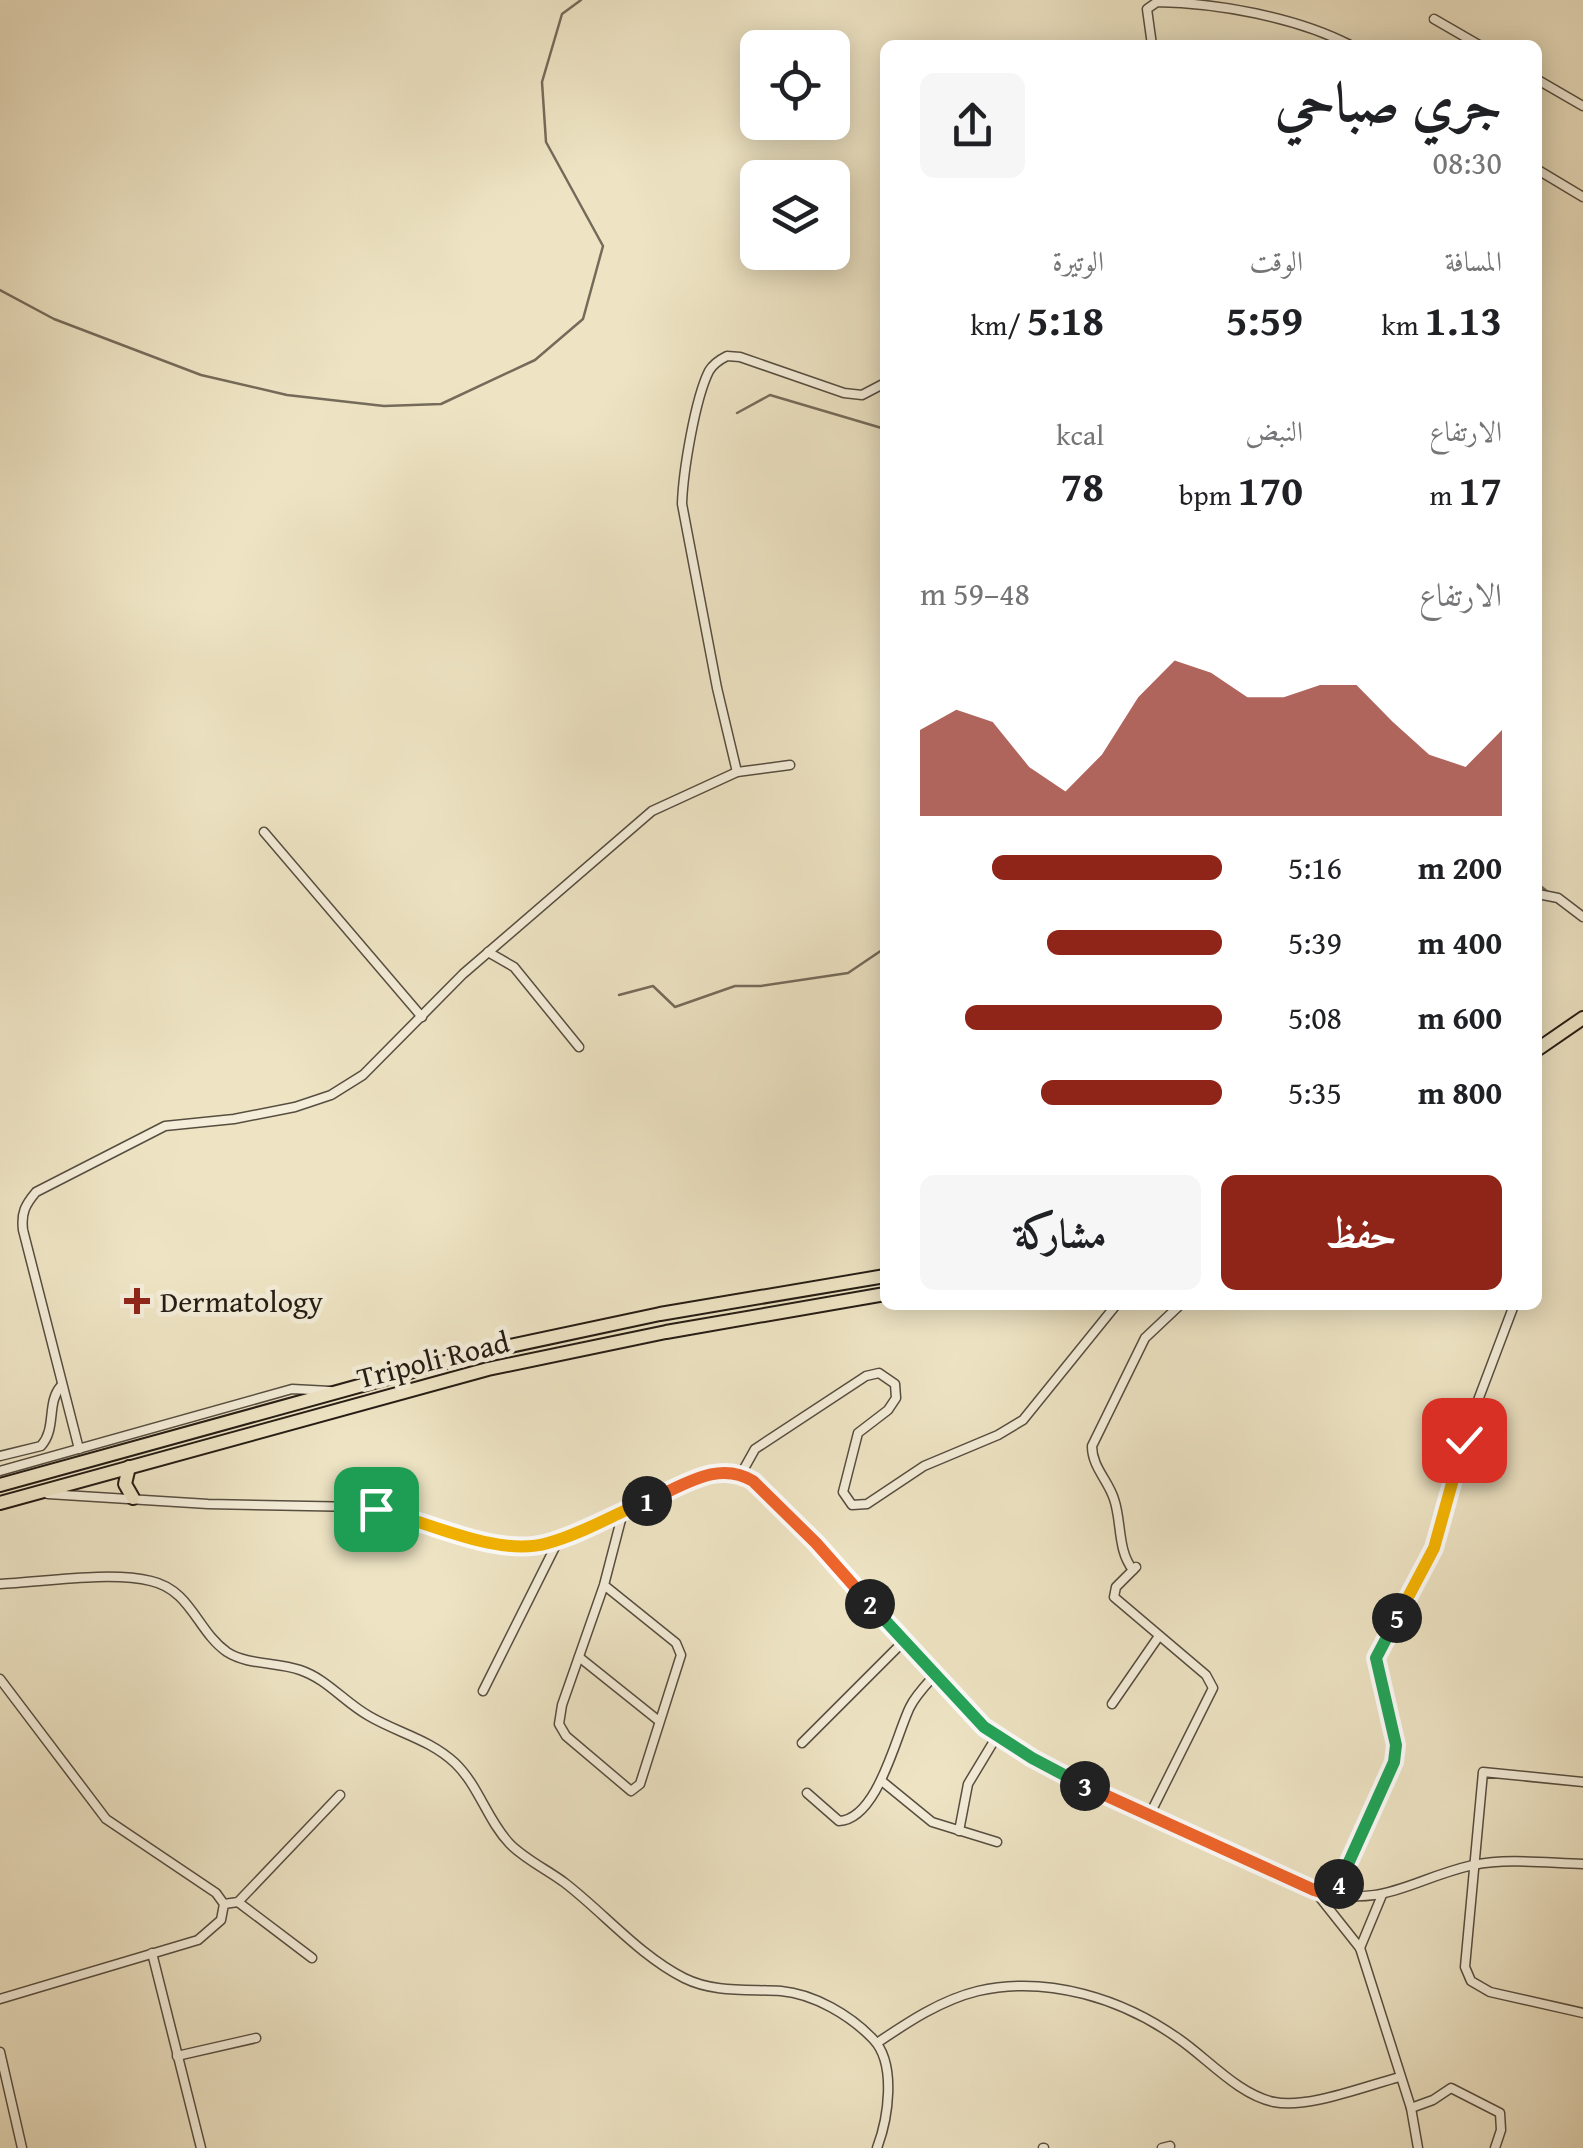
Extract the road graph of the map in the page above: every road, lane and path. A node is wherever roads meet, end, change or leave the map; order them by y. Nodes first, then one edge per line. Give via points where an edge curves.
1 (1434, 19) dead end
2 (1151, 40) edge
3 (1340, 40) edge
4 (1470, 40) edge
5 (1542, 82) edge
6 (1583, 106) edge
7 (1542, 172) edge
8 (1583, 197) edge
9 (880, 387) edge
10 (790, 765) dead end
11 (737, 772) junction
12 (264, 832) dead end
13 (1542, 895) edge
14 (1583, 917) edge
15 (488, 952) junction
16 (422, 1017) junction
17 (1583, 1018) edge
18 (579, 1046) dead end
19 (1542, 1046) edge
20 (880, 1277) edge
21 (880, 1295) edge
22 (1112, 1310) edge
23 (1175, 1310) edge
24 (1512, 1310) edge
25 (62, 1386) junction
26 (330, 1391) junction
27 (79, 1448) junction
28 (0, 1456) edge
29 (129, 1467) junction
30 (0, 1472) edge
31 (741, 1474) junction
32 (0, 1484) edge
33 (35, 1493) junction
34 (133, 1498) junction
35 (0, 1503) edge
36 (623, 1511) junction
37 (559, 1539) junction
38 (0, 1584) edge
39 (604, 1584) junction
40 (1159, 1636) junction
41 (904, 1642) junction
42 (579, 1657) junction
43 (934, 1676) junction
44 (0, 1680) edge
45 (484, 1691) dead end
46 (1112, 1704) dead end
47 (659, 1721) junction
48 (996, 1736) junction
49 (802, 1743) dead end
50 (883, 1782) junction
51 (1583, 1782) edge
52 (807, 1793) dead end
53 (340, 1795) dead end
54 (1150, 1814) junction
55 (959, 1831) junction
56 (996, 1842) dead end
57 (1583, 1864) edge
58 (1472, 1866) junction
59 (1314, 1890) junction
60 (1382, 1895) junction
61 (1334, 1896) junction
62 (238, 1902) junction
63 (224, 1904) junction
64 (1360, 1948) junction
65 (152, 1954) junction
66 (312, 1958) dead end
67 (0, 1999) edge
68 (1583, 2013) edge
69 (256, 2038) dead end
70 (877, 2043) junction
71 (0, 2052) edge
72 (178, 2056) junction
73 (1400, 2077) junction
74 (1411, 2108) junction
75 (22, 2148) edge
76 (201, 2148) edge
77 (877, 2148) edge
78 (1418, 2148) edge
79 (1495, 2148) edge

1 - 4 street
2 - 3 street via 1147,9 1157,2 1232,9
5 - 6 street
7 - 8 street
9 - 11 street via 862,395 844,392 740,357 727,356 711,368 682,504
10 - 11 street
11 - 15 street via 652,811
12 - 16 street
13 - 14 street
15 - 16 street
15 - 18 street via 514,967
16 - 25 street via 363,1075 331,1095 234,1119 177,1122 36,1192 26,1203 23,1230
17 - 19 highway
20 - 26 highway via 581,1330
21 - 29 highway, Tripoli Road via 488,1369
22 - 31 street via 1023,1420 924,1466 867,1504 852,1505 843,1492 858,1433 896,1398 895,1384 879,1373 755,1449
23 - 40 street via 1145,1338 1092,1446 1113,1497 1125,1558 1134,1568 1114,1597
24 - 61 street via 1470,1420 1434,1548 1376,1658 1394,1762
25 - 27 street
25 - 28 street via 45,1442
26 - 27 street via 292,1388
26 - 32 highway
27 - 30 street
29 - 33 highway, Tripoli Road
29 - 34 highway via 125,1484
31 - 36 street via 708,1474
31 - 41 street via 816,1543
33 - 34 street
33 - 35 highway, Tripoli Road
34 - 37 street via 360,1507 503,1546
36 - 37 street
36 - 39 street
37 - 45 street
38 - 70 street via 120,1578 164,1584 232,1654 304,1671 372,1718 440,1750 470,1781 511,1845 661,1963 706,1986 802,1994
39 - 42 street
39 - 47 street via 679,1648
40 - 46 street
40 - 54 street via 1213,1688
41 - 43 street
41 - 49 street
42 - 47 street
42 - 47 street via 558,1724 626,1789 640,1784
43 - 48 street
43 - 50 street via 912,1704
44 - 63 street via 100,1812
48 - 54 street via 1075,1782
48 - 55 street via 968,1784
50 - 52 street via 846,1821
50 - 55 street via 932,1822
51 - 58 street via 1483,1772
53 - 62 street
54 - 59 street
55 - 56 street
57 - 58 street
58 - 60 street
58 - 68 street via 1465,1967 1471,1982
59 - 61 street
59 - 64 street
60 - 61 street
60 - 64 street
62 - 63 street
62 - 66 street
63 - 65 street via 221,1920 207,1934
64 - 73 street
65 - 67 street
65 - 72 street
69 - 72 street
70 - 73 street via 943,2004 1026,1987 1110,2000 1144,2015 1241,2086 1276,2102
70 - 77 street via 888,2077
71 - 75 street
72 - 76 street
73 - 74 street
74 - 78 street
74 - 79 street via 1451,2088 1462,2093 1500,2113

